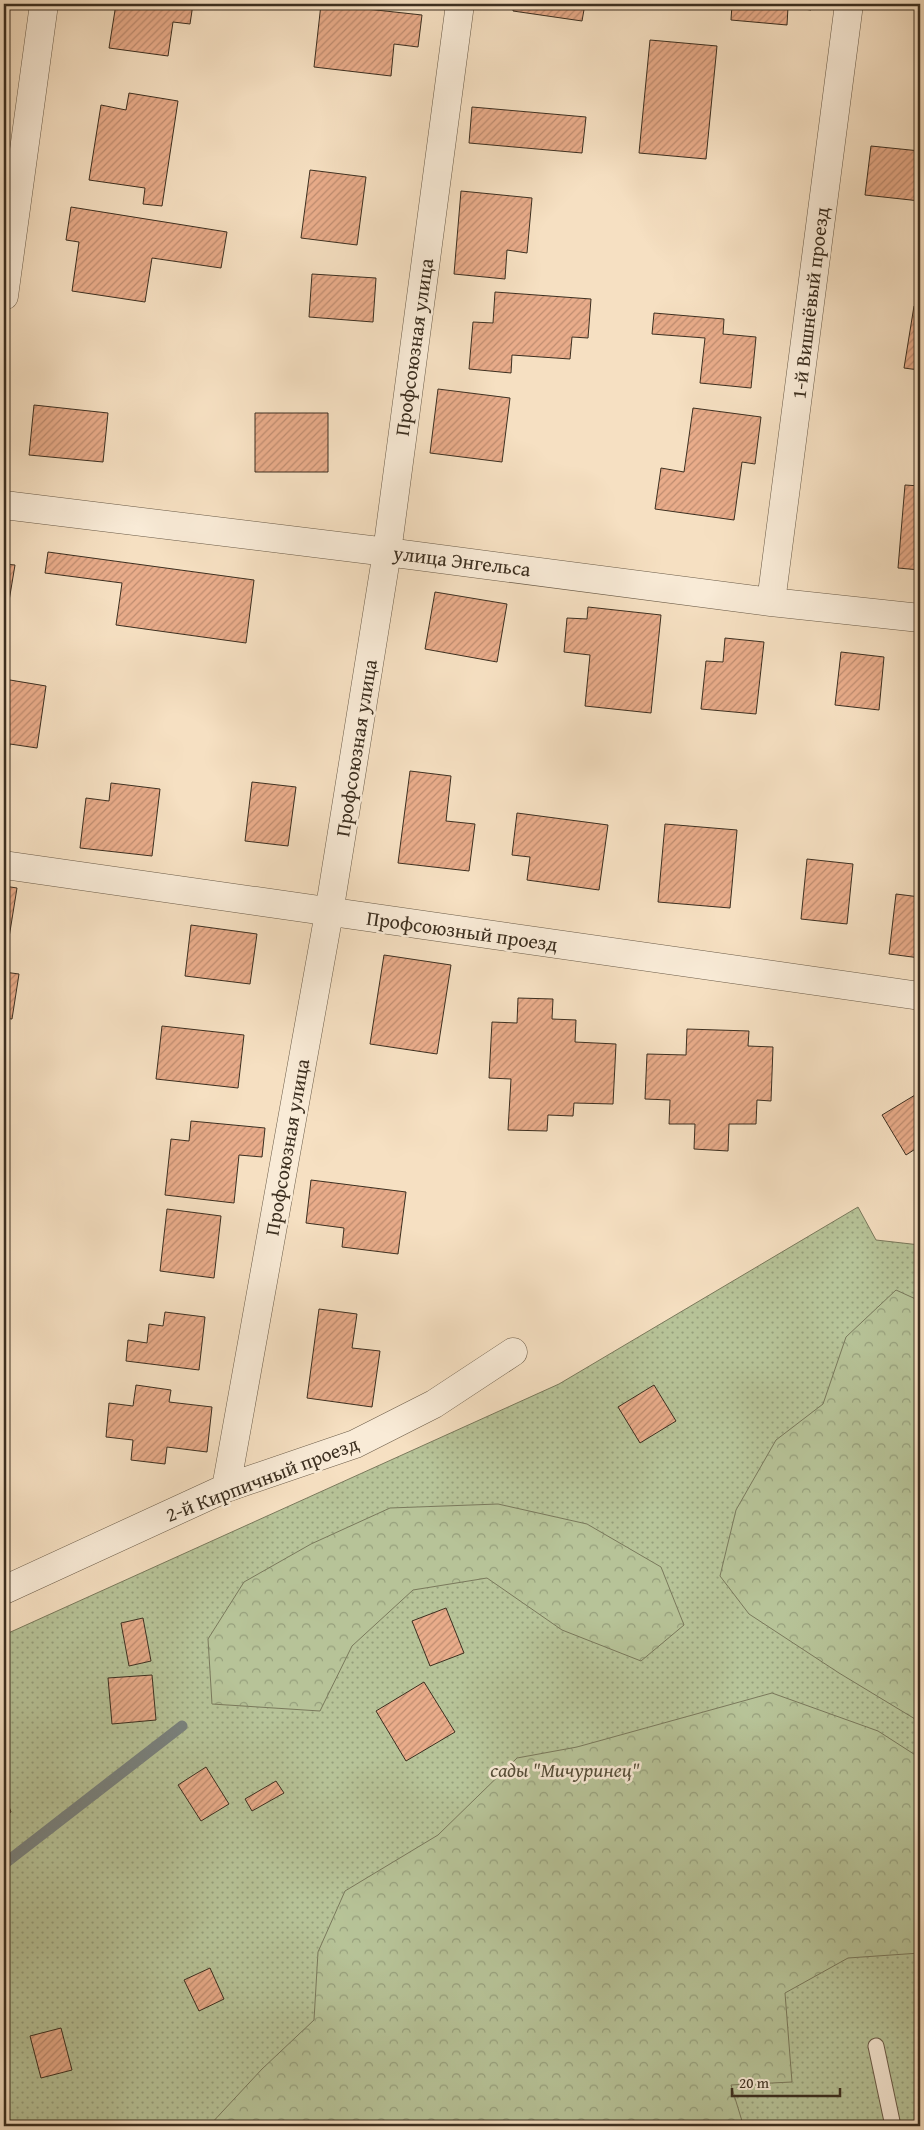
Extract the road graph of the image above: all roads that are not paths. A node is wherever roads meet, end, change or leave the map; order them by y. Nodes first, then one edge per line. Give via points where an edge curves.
1 (44, 4) edge
2 (460, 4) edge
3 (849, 4) edge
4 (4, 296) edge
5 (4, 505) edge
6 (387, 552) junction
7 (771, 602) junction
8 (920, 618) edge
9 (4, 865) edge
10 (329, 913) junction
11 (920, 996) edge
12 (513, 1352) dead end
13 (226, 1488) junction
14 (4, 1590) edge
15 (876, 2046) dead end
16 (894, 2126) edge

1 - 4 street
2 - 6 street, Профсоюзная улица
3 - 7 street, 1-й Вишнёвый проезд
5 - 6 street, улица Энгельса
6 - 7 street, улица Энгельса
6 - 10 street, Профсоюзная улица
7 - 8 street, улица Энгельса
9 - 10 street, Профсоюзный проезд
10 - 11 street, Профсоюзный проезд
10 - 13 street, Профсоюзная улица
12 - 13 street, 2-й Кирпичный проезд via 434,1404 356,1444
13 - 14 street, 2-й Кирпичный проезд
15 - 16 lane

